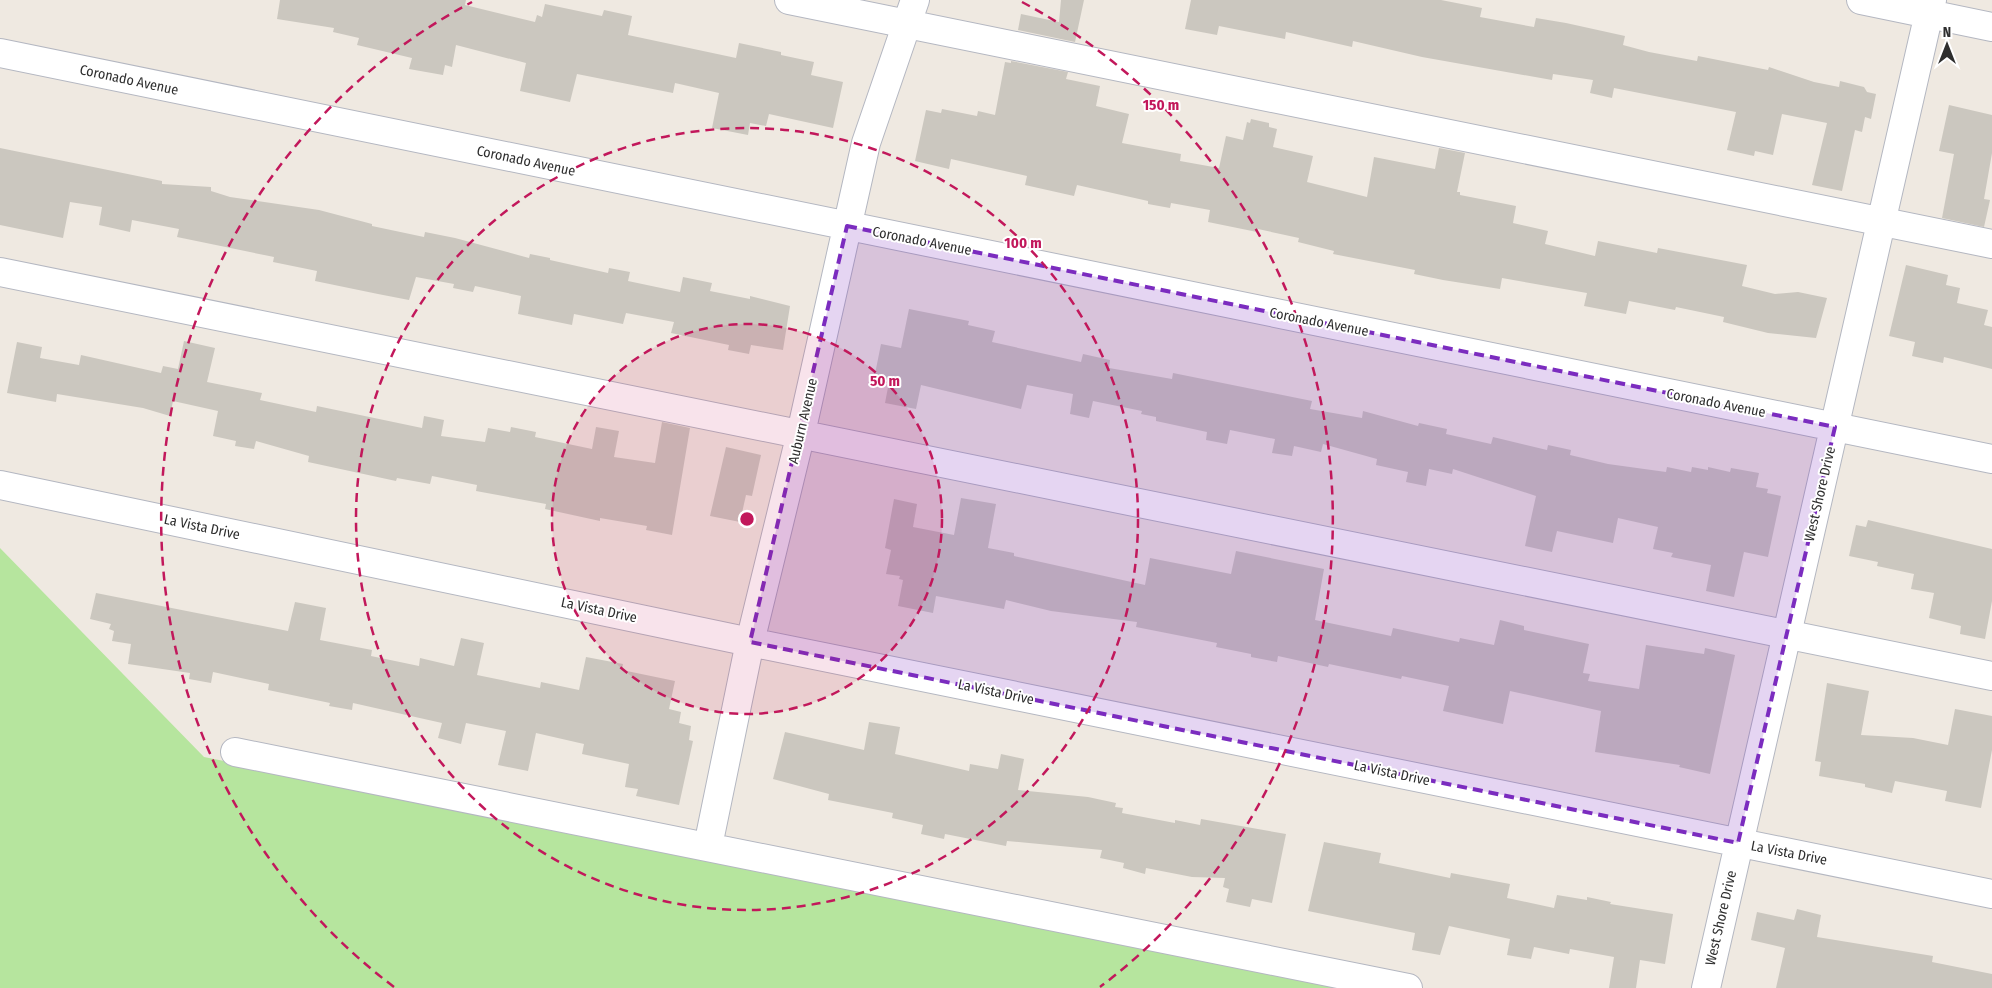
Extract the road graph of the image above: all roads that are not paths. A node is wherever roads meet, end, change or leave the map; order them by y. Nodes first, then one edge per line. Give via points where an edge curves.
1 (789, 0) edge
2 (1861, 0) edge
3 (1930, 7) edge
4 (910, 12) edge
5 (1992, 27) edge
6 (0, 53) edge
7 (1881, 222) junction
8 (846, 226) junction
9 (1992, 244) edge
10 (0, 272) edge
11 (1835, 427) junction
12 (801, 433) junction
13 (1992, 459) edge
14 (0, 485) edge
15 (1787, 635) junction
16 (750, 642) junction
17 (1992, 676) edge
18 (234, 752) dead end
19 (1738, 843) junction
20 (708, 846) junction
21 (1992, 894) edge
22 (1408, 988) edge
23 (1706, 988) edge

1 - 4 street
2 - 3 street
3 - 5 street
3 - 7 street, West Shore Drive
4 - 7 street
4 - 8 street, Auburn Avenue via 866,143
6 - 8 street, Coronado Avenue
7 - 9 street
7 - 11 street, West Shore Drive
8 - 11 street, Coronado Avenue
8 - 12 street, Auburn Avenue
10 - 12 street
11 - 13 street, Coronado Avenue
11 - 15 street, West Shore Drive
12 - 15 street
12 - 16 street, Auburn Avenue
14 - 16 street, La Vista Drive
15 - 17 street
15 - 19 street, West Shore Drive
16 - 19 street, La Vista Drive
16 - 20 street, Auburn Avenue
18 - 20 street
19 - 21 street, La Vista Drive
19 - 23 street, West Shore Drive
20 - 22 street

